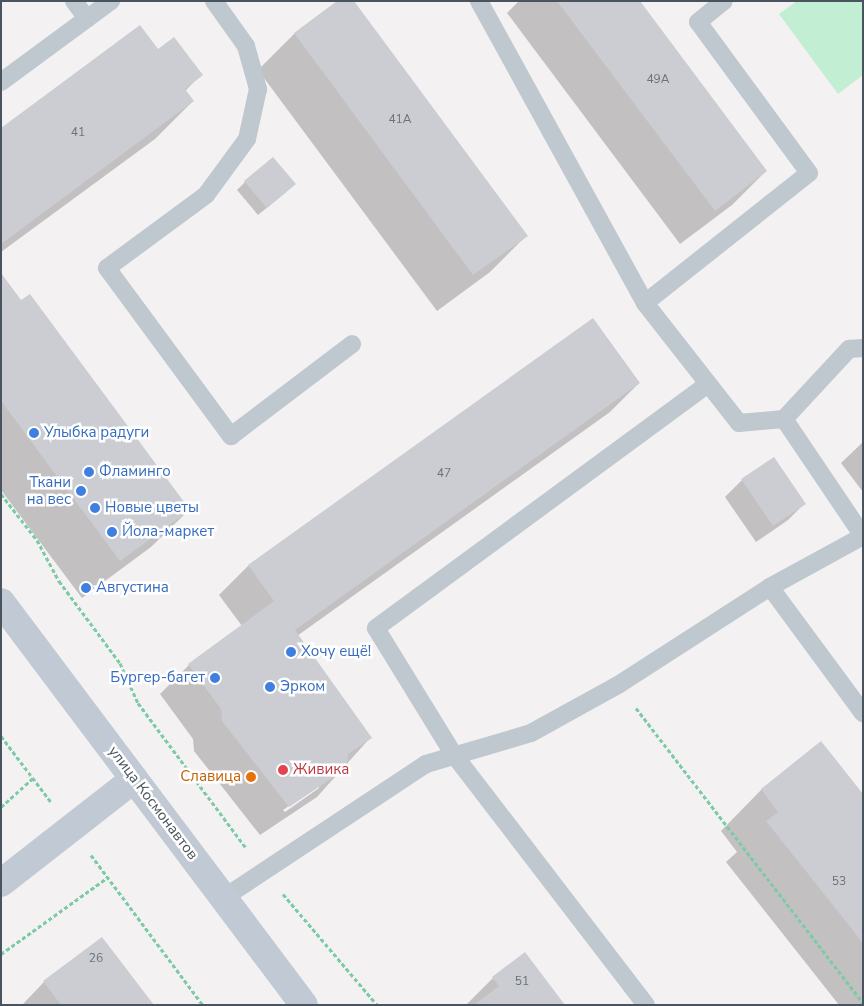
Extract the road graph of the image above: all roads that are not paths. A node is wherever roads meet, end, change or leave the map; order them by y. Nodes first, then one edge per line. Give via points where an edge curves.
1 (74, 1) edge
2 (111, 1) edge
3 (214, 1) edge
4 (479, 1) edge
5 (724, 1) edge
6 (87, 19) junction
7 (1, 82) edge
8 (645, 303) junction
9 (352, 344) dead end
10 (863, 348) edge
11 (708, 384) junction
12 (784, 419) junction
13 (863, 536) edge
14 (770, 587) junction
15 (1, 602) edge
16 (863, 714) edge
17 (454, 755) junction
18 (134, 779) junction
19 (1, 883) edge
20 (225, 897) junction
21 (304, 1005) edge
22 (646, 1005) edge

1 - 6 lane
2 - 6 lane
3 - 9 lane via 246,46 258,89 247,139 206,195 107,268 231,436
4 - 8 lane
5 - 8 lane via 698,22 809,173
6 - 7 lane
8 - 11 lane
10 - 12 lane via 849,349
11 - 12 lane via 739,423
11 - 17 lane via 376,628
12 - 13 lane
13 - 14 lane
14 - 16 lane
14 - 17 lane via 618,685 531,733
15 - 18 street, улица Космонавтов
17 - 20 lane via 426,764
17 - 22 lane
18 - 19 street
18 - 20 street, улица Космонавтов
20 - 21 street, улица Космонавтов

